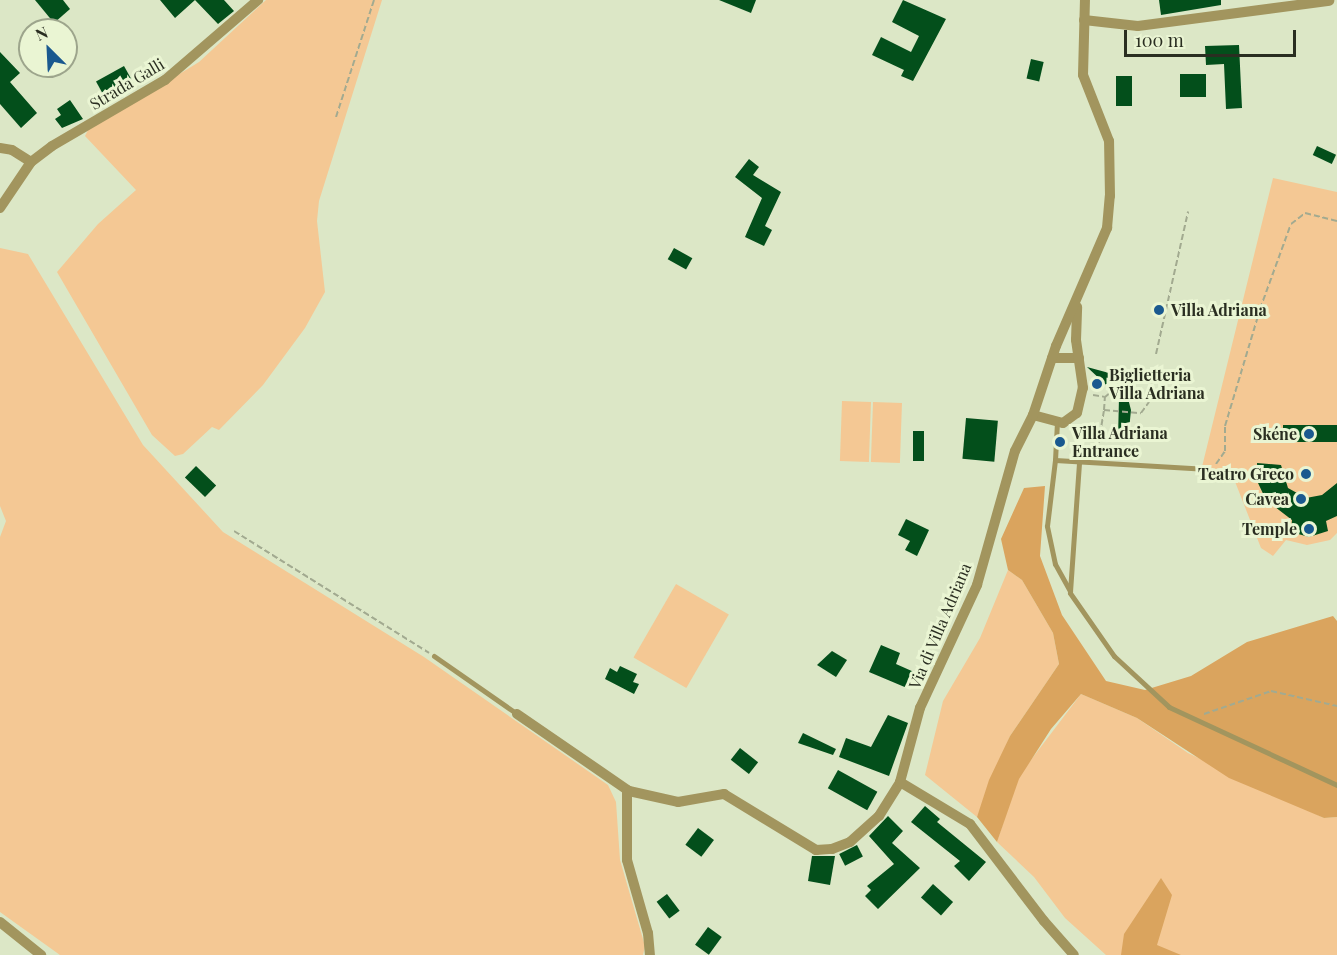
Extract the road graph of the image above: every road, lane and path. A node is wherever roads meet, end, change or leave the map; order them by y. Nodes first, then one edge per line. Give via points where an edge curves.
1 (258, 0) edge
2 (374, 0) edge
3 (1085, 0) edge
4 (1329, 1) edge
5 (1084, 20) junction
6 (336, 117) dead end
7 (0, 148) edge
8 (32, 162) junction
9 (0, 208) edge
10 (1188, 212) dead end
11 (1337, 221) edge
12 (1077, 302) junction
13 (1156, 354) dead end
14 (1052, 358) junction
15 (1079, 358) junction
16 (1124, 381) dead end
17 (1082, 394) junction
18 (1105, 397) junction
19 (1152, 399) dead end
20 (1104, 410) junction
21 (1033, 415) junction
22 (1072, 419) junction
23 (1057, 421) junction
24 (1083, 455) junction
25 (1055, 460) junction
26 (1079, 463) junction
27 (1208, 469) joint
28 (234, 531) dead end
29 (1070, 593) junction
30 (434, 656) joint
31 (1337, 706) edge
32 (517, 714) joint
33 (1189, 718) junction
34 (900, 782) junction
35 (1337, 785) edge
36 (627, 790) junction
37 (0, 922) edge
38 (41, 955) edge
39 (650, 955) edge
40 (1074, 955) edge

1 - 8 street, Strada Galli via 165,80 52,146
2 - 6 path
3 - 5 street, Via di Villa Adriana
4 - 5 street via 1138,26
5 - 12 street, Via di Villa Adriana via 1083,75 1108,137 1110,196 1104,236
7 - 8 street
8 - 9 street, Strada Galli
10 - 13 path
11 - 27 path via 1305,213 1291,224 1260,309 1225,426 1225,451 1217,464
12 - 14 street, Via di Villa Adriana
12 - 15 street, Via di Villa Adriana
14 - 15 street
14 - 21 street, Via di Villa Adriana
15 - 17 street, Via di Villa Adriana
16 - 18 path
17 - 18 path
17 - 22 street, Via di Villa Adriana
18 - 20 path
19 - 20 path via 1141,413
20 - 24 path via 1097,452
21 - 23 street
21 - 34 street, Via di Villa Adriana via 1015,451 977,585 920,708
22 - 23 street
22 - 24 path
23 - 25 lane
24 - 26 path
25 - 26 lane
25 - 29 lane via 1047,526 1054,564
26 - 27 lane
26 - 29 lane
28 - 30 path
29 - 33 lane via 1114,656 1169,707
30 - 32 lane
31 - 33 path via 1271,692
32 - 36 street
33 - 35 lane
34 - 36 street, Via di Villa Adriana via 867,830 846,844 824,851 809,847 776,822 724,794 678,802
34 - 40 street via 970,824
36 - 39 street via 627,860 648,933
37 - 38 street

